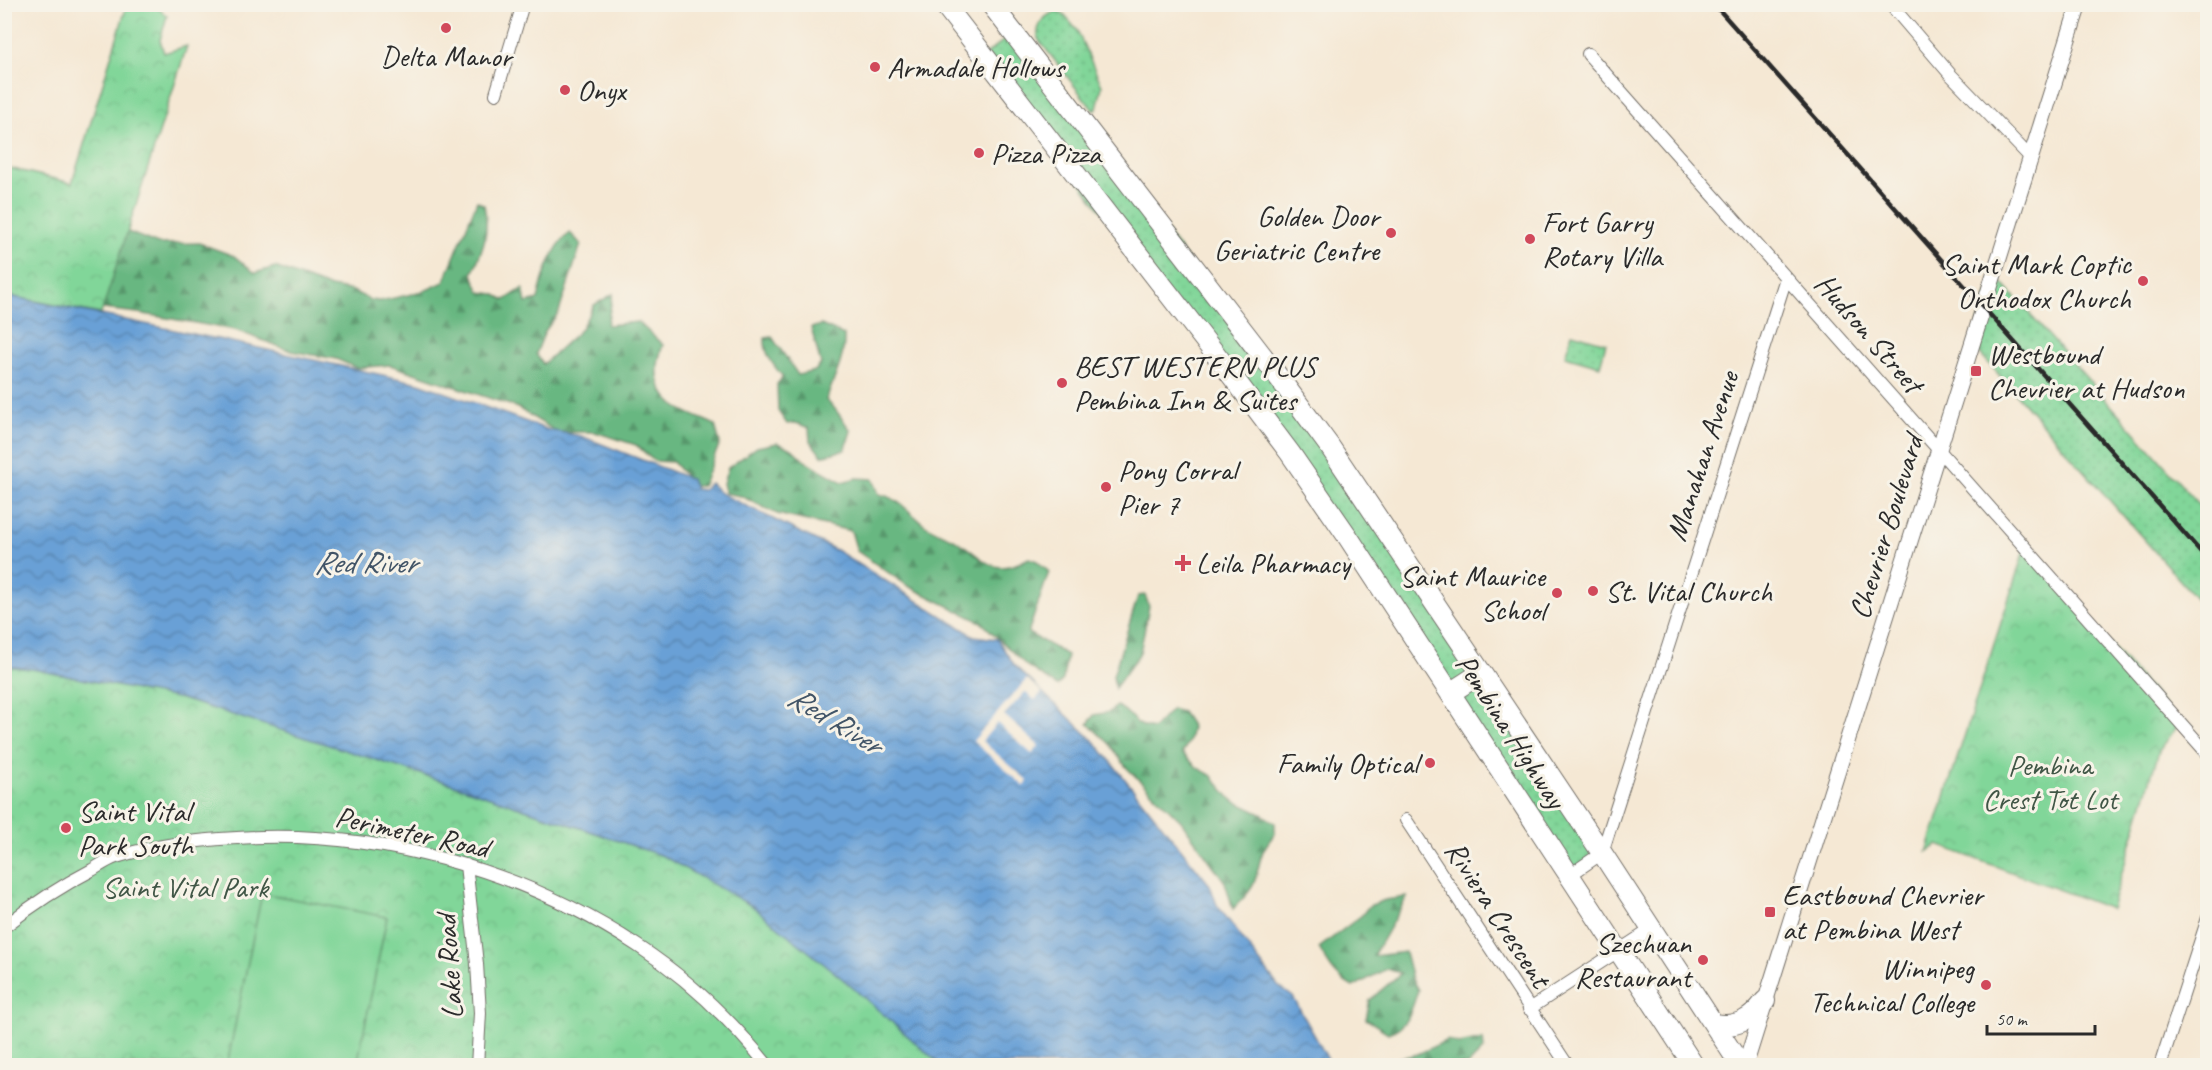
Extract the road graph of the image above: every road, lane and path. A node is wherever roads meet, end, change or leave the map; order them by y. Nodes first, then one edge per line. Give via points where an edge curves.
1 (523, 4) edge
2 (944, 4) edge
3 (991, 4) edge
4 (1890, 4) edge
5 (2079, 4) edge
6 (1588, 54) dead end
7 (496, 94) dead end
8 (2031, 158) junction
9 (1786, 278) junction
10 (1938, 451) junction
11 (1481, 673) junction
12 (1450, 693) junction
13 (2208, 754) edge
14 (1406, 820) dead end
15 (1602, 853) junction
16 (465, 865) junction
17 (1570, 875) junction
18 (2208, 918) edge
19 (4, 927) edge
20 (1652, 929) junction
21 (1618, 950) junction
22 (1765, 1000) junction
23 (1529, 1009) junction
24 (1715, 1024) junction
25 (477, 1065) edge
26 (768, 1065) edge
27 (1568, 1065) edge
28 (1694, 1065) edge
29 (1743, 1065) edge
30 (2160, 1065) edge

1 - 7 street
2 - 12 main road, Pembina Highway via 1290,453
3 - 11 main road, Pembina Highway via 1274,371
4 - 8 street via 1950,74
5 - 8 street, Chevrier Boulevard
6 - 9 street, Hudson Street
8 - 10 street, Chevrier Boulevard
9 - 10 street, Hudson Street
9 - 15 street, Manahan Avenue
10 - 13 street, Hudson Street
10 - 22 street, Chevrier Boulevard
11 - 12 main road
11 - 15 main road, Pembina Highway
12 - 17 main road, Pembina Highway
14 - 23 street, Riviera Crescent
15 - 17 street
15 - 20 main road, Pembina Highway
16 - 19 street, Perimeter Road via 353,840 261,836 193,841 114,858 68,882
16 - 25 street, Lake Road via 480,1013
16 - 26 street, Perimeter Road via 518,883 638,946 714,1007
17 - 21 main road, Pembina Highway
18 - 30 street
20 - 21 street
20 - 24 main road, Pembina Highway
21 - 23 street
21 - 28 main road, Pembina Highway
22 - 24 main road via 1757,1012 1742,1022
22 - 29 street, Chevrier Boulevard
23 - 27 street, Riviera Crescent
24 - 29 main road, Pembina Highway

